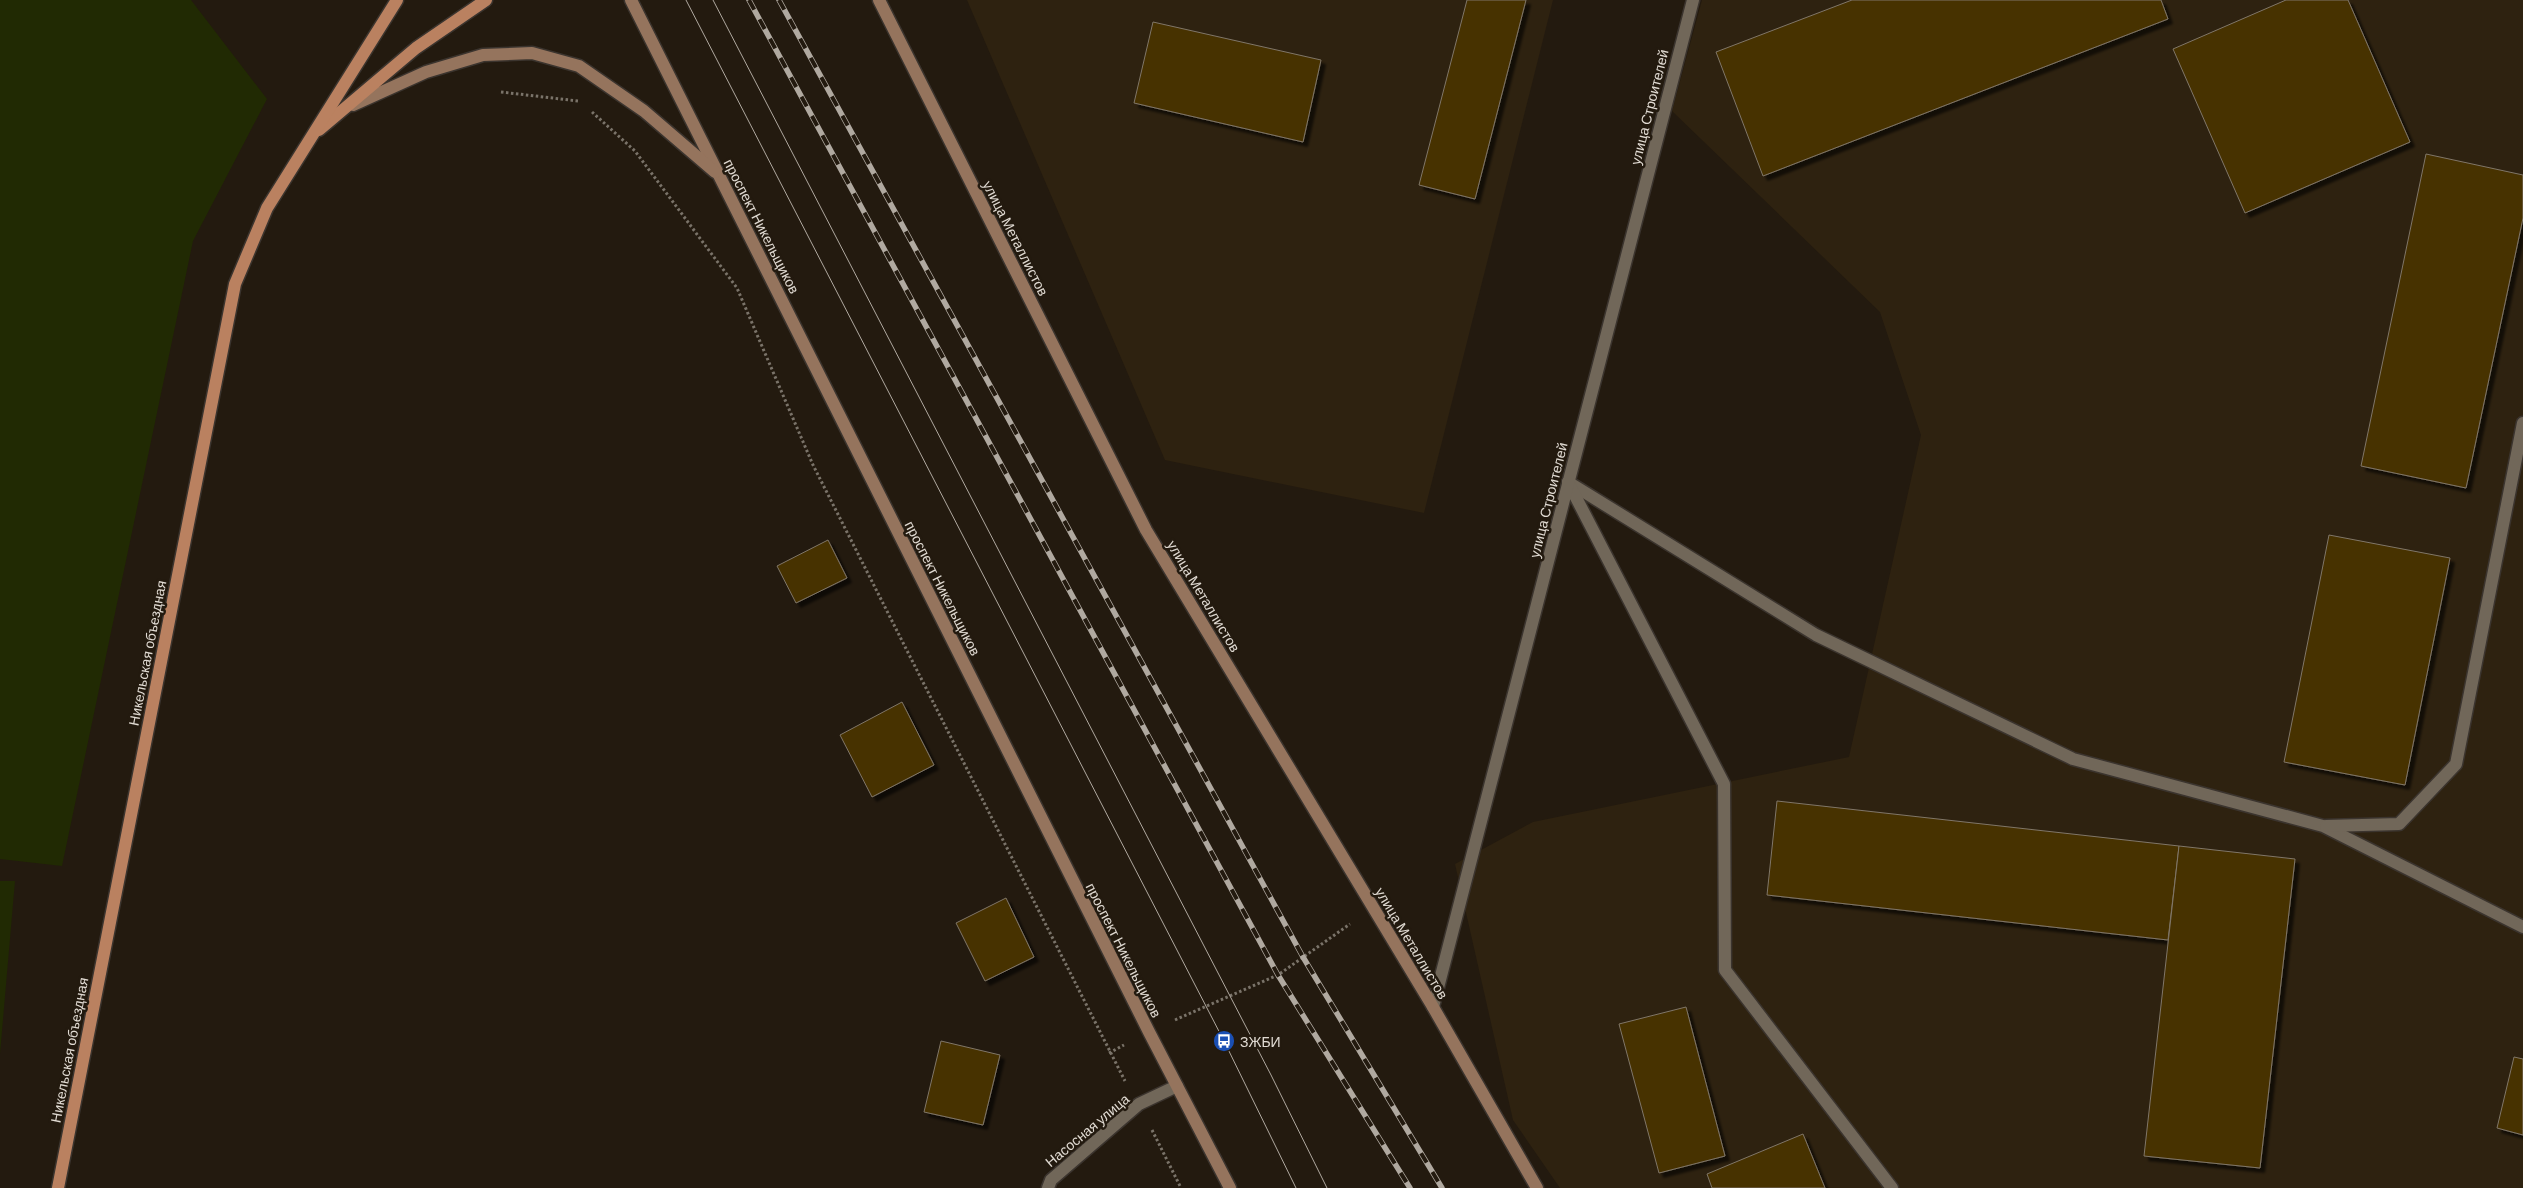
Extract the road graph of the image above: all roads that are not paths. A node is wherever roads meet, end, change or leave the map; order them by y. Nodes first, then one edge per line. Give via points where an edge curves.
1 (397, 0) edge
2 (486, 0) edge
3 (631, 0) edge
4 (879, 0) edge
5 (1692, 0) edge
6 (342, 111) junction
7 (310, 138) junction
8 (720, 177) junction
9 (2523, 423) edge
10 (1568, 482) junction
11 (2323, 826) junction
12 (2523, 927) edge
13 (1433, 1007) junction
14 (1177, 1086) junction
15 (58, 1188) edge
16 (1048, 1188) edge
17 (1230, 1188) edge
18 (1537, 1188) edge
19 (1892, 1188) edge

1 - 7 main road, Никельская объездная
2 - 6 main road via 416,48
3 - 8 main road, проспект Никельщиков
4 - 13 main road, улица Металлистов via 1146,530
5 - 10 street, улица Строителей
6 - 7 main road
6 - 8 main road via 426,72 483,55 532,53 579,66 644,111
7 - 15 main road, Никельская объездная via 266,208 235,284
8 - 14 main road, проспект Никельщиков
9 - 11 street via 2456,764 2399,824
10 - 11 street via 1816,635 2073,759
10 - 13 street, улица Строителей
10 - 19 street via 1724,784 1725,970
11 - 12 street
13 - 18 main road, улица Металлистов
14 - 16 street, Насосная улица via 1138,1104 1051,1180
14 - 17 main road, проспект Никельщиков

